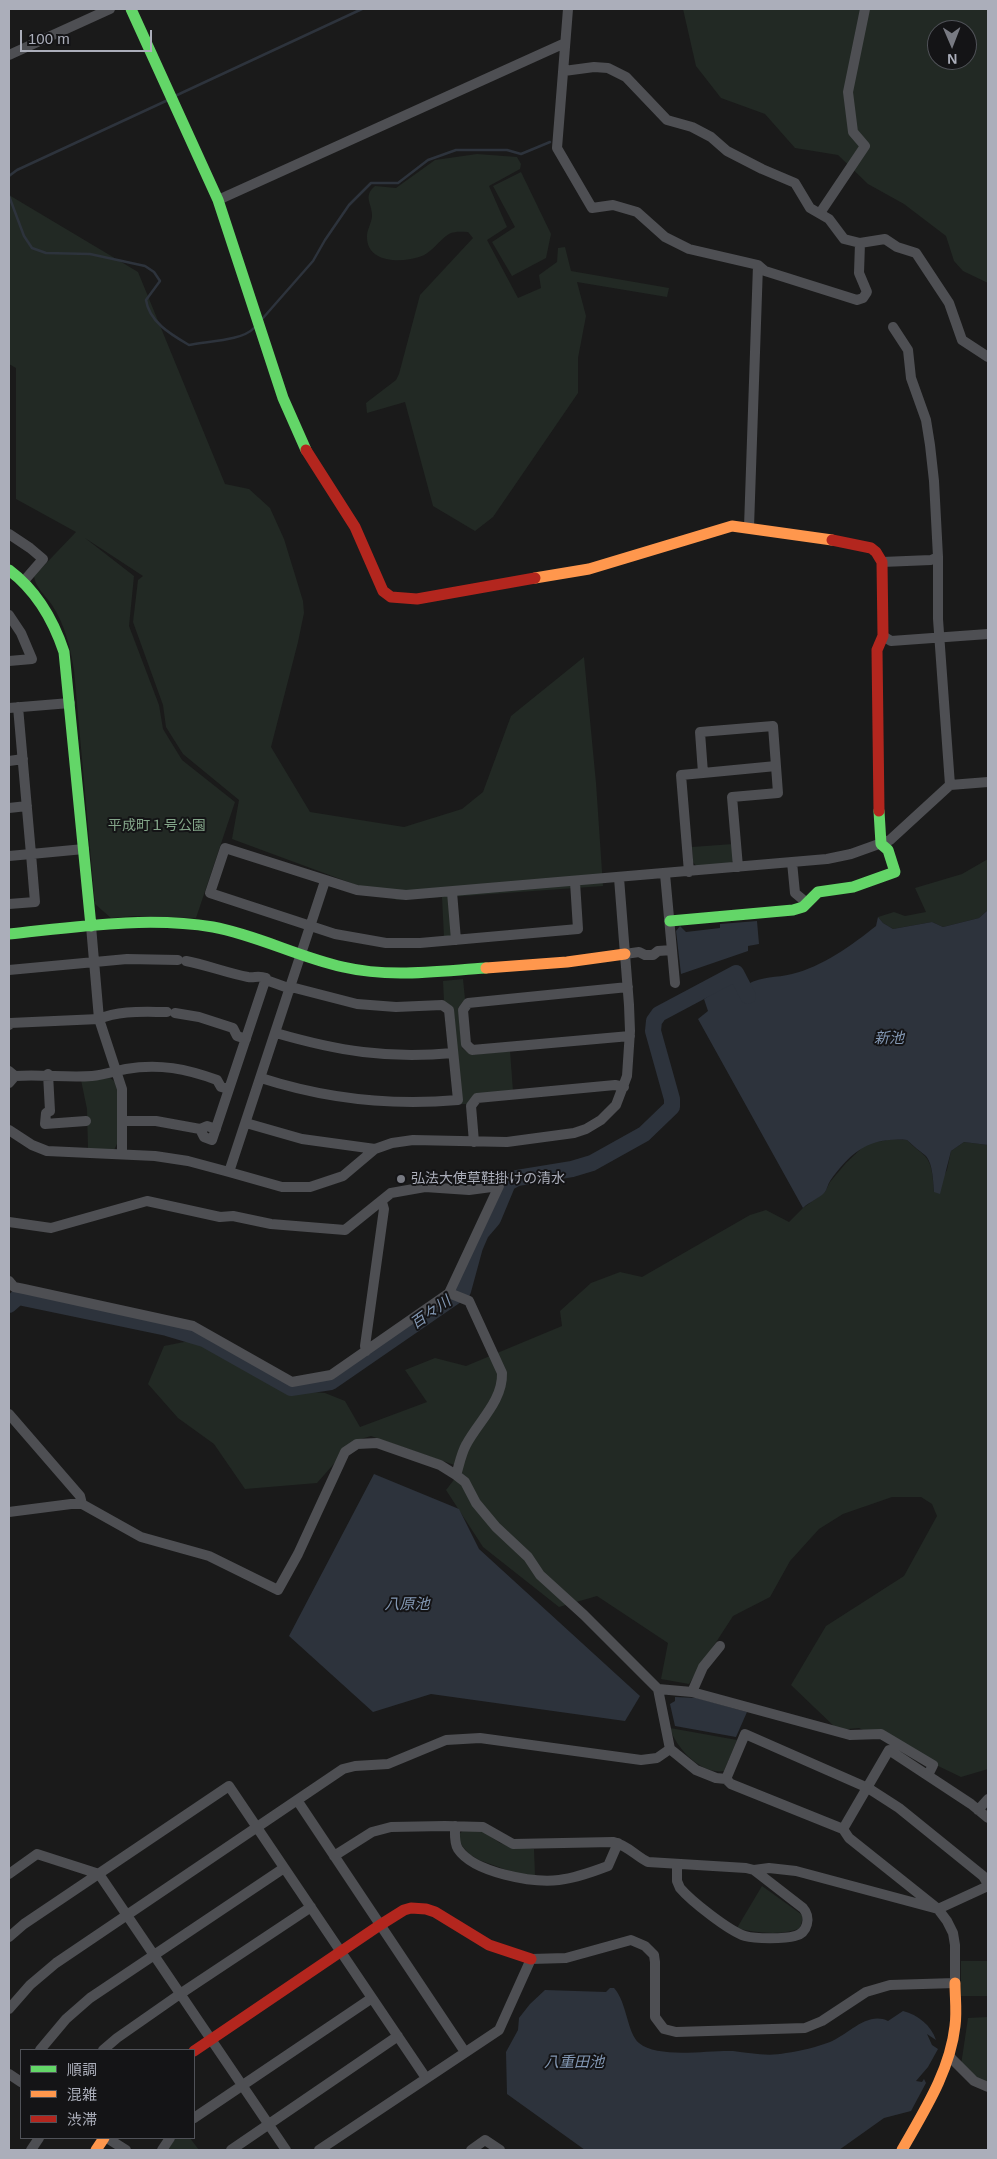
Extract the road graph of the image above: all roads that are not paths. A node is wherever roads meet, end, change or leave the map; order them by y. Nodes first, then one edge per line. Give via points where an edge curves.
1 (110, 9) edge
2 (131, 9) edge
3 (568, 9) edge
4 (865, 9) edge
5 (565, 43) junction
6 (9, 55) edge
7 (564, 71) junction
8 (218, 200) junction
9 (820, 213) junction
10 (860, 243) junction
11 (758, 266) junction
12 (893, 327) dead end
13 (988, 357) edge
14 (749, 527) junction
15 (9, 534) edge
16 (938, 557) junction
17 (882, 562) junction
18 (9, 570) edge
19 (23, 582) junction
20 (9, 615) edge
21 (988, 634) edge
22 (883, 636) junction
23 (939, 638) junction
24 (9, 661) edge
25 (70, 703) junction
26 (13, 708) edge
27 (23, 760) junction
28 (9, 761) edge
29 (776, 766) junction
30 (703, 773) junction
31 (988, 782) edge
32 (950, 785) junction
33 (27, 806) junction
34 (9, 808) edge
35 (881, 844) junction
36 (84, 849) junction
37 (31, 854) junction
38 (9, 856) edge
39 (792, 862) junction
40 (738, 867) junction
41 (689, 872) junction
42 (665, 874) junction
43 (619, 878) junction
44 (325, 881) junction
45 (574, 882) junction
46 (452, 892) junction
47 (807, 903) junction
48 (9, 904) edge
49 (670, 921) junction
50 (91, 926) junction
51 (311, 927) junction
52 (9, 934) edge
53 (456, 940) junction
54 (672, 950) junction
55 (625, 954) junction
56 (302, 956) junction
57 (94, 962) junction
58 (9, 970) edge
59 (676, 983) dead end
60 (264, 985) junction
61 (628, 987) junction
62 (291, 988) junction
63 (99, 1019) junction
64 (9, 1023) edge
65 (233, 1028) junction
66 (249, 1028) junction
67 (276, 1033) junction
68 (630, 1036) junction
69 (246, 1039) junction
70 (453, 1053) junction
71 (116, 1071) junction
72 (48, 1074) junction
73 (11, 1076) edge
74 (260, 1078) junction
75 (233, 1079) junction
76 (217, 1080) junction
77 (624, 1087) junction
78 (229, 1090) junction
79 (86, 1121) dead end
80 (123, 1121) junction
81 (246, 1124) junction
82 (9, 1130) edge
83 (474, 1142) junction
84 (375, 1149) junction
85 (122, 1154) junction
86 (229, 1172) junction
87 (382, 1202) junction
88 (9, 1222) edge
89 (10, 1287) edge
90 (449, 1293) junction
91 (366, 1351) junction
92 (9, 1414) edge
93 (456, 1475) junction
94 (82, 1504) junction
95 (9, 1512) edge
96 (720, 1646) dead end
97 (658, 1689) junction
98 (692, 1692) junction
99 (670, 1748) junction
100 (928, 1775) junction
101 (726, 1779) junction
102 (868, 1788) junction
103 (988, 1799) edge
104 (297, 1800) junction
105 (978, 1810) junction
106 (988, 1818) edge
107 (455, 1826) junction
108 (257, 1827) junction
109 (843, 1829) junction
110 (618, 1843) junction
111 (334, 1856) junction
112 (677, 1865) junction
113 (284, 1868) junction
114 (754, 1870) junction
115 (9, 1874) edge
116 (99, 1874) junction
117 (988, 1885) edge
118 (311, 1907) junction
119 (938, 1909) junction
120 (126, 1914) junction
121 (380, 1925) junction
122 (9, 1938) edge
123 (342, 1952) junction
124 (154, 1954) junction
125 (531, 1958) junction
126 (955, 1983) junction
127 (180, 1994) junction
128 (372, 1998) junction
129 (9, 2009) edge
130 (398, 2036) junction
131 (212, 2039) junction
132 (41, 2049) edge
133 (104, 2049) edge
134 (195, 2050) edge
135 (465, 2052) junction
136 (948, 2056) junction
137 (426, 2078) junction
138 (242, 2084) junction
139 (988, 2087) edge
140 (195, 2117) edge
141 (269, 2124) junction
142 (38, 2139) edge
143 (104, 2139) edge
144 (107, 2139) edge
145 (169, 2139) edge
146 (31, 2150) edge
147 (96, 2150) edge
148 (126, 2150) edge
149 (162, 2150) edge
150 (231, 2150) edge
151 (286, 2150) edge
152 (319, 2150) edge
153 (471, 2150) edge
154 (500, 2150) edge
155 (902, 2150) edge

1 - 6 street
2 - 8 street
3 - 5 street
4 - 9 street via 848,92 853,132 865,146
5 - 7 street
5 - 8 street
7 - 9 street via 608,68 626,76 667,120 692,127 727,151 794,183 810,208
7 - 11 street via 557,148 592,208 613,205 637,212 665,237 689,250
8 - 14 street via 283,398 304,447 355,526 383,591 390,597 417,599 589,569 732,526
9 - 10 street via 829,219 844,239
10 - 11 street via 859,273 868,292 857,300 764,271
10 - 13 street via 885,239 916,253 949,304 962,340
11 - 14 street
12 - 16 street via 908,350 911,378 927,424
14 - 17 street via 872,547
15 - 19 street via 43,559
16 - 17 street
16 - 23 street
17 - 22 street
18 - 19 street
19 - 25 street via 44,607 57,631 64,652
20 - 24 street via 32,659
21 - 23 street
22 - 23 street via 892,641
22 - 35 street via 877,650 876,747
23 - 32 street
25 - 26 street
25 - 36 street
26 - 27 street
27 - 28 street
27 - 33 street
29 - 30 street
29 - 30 street via 773,726 700,732
29 - 40 street via 778,793 732,797
30 - 41 street via 681,775
31 - 32 street
32 - 35 street via 890,840
33 - 34 street
33 - 37 street
35 - 39 street via 840,857
35 - 47 street via 888,850 895,872 853,887 818,892
36 - 37 street
36 - 50 street
37 - 38 street
37 - 48 street via 35,902
39 - 40 street
39 - 47 street via 795,893
40 - 41 street
41 - 42 street
42 - 43 street
42 - 49 street
43 - 45 street
43 - 55 street
44 - 46 street via 393,895
44 - 51 street
44 - 51 street via 225,848 210,893
45 - 46 street
45 - 53 street via 578,929
46 - 53 street
47 - 49 street via 794,910
49 - 54 street
50 - 52 street
50 - 56 street via 153,922 196,925 244,935
50 - 57 street
51 - 53 street via 386,943
51 - 56 street
54 - 55 street via 658,951 653,955
54 - 59 street
55 - 56 street via 511,968 397,974 352,969
55 - 61 street
56 - 62 street
57 - 58 street
57 - 60 street via 144,958 182,961 250,978 258,975 266,978
57 - 63 street
60 - 62 street
60 - 66 street
61 - 68 street
61 - 68 street via 468,1003 463,1010 466,1044 472,1050
62 - 67 street
62 - 70 street via 372,1006 442,1005 449,1010
63 - 64 street
63 - 65 street via 127,1013 171,1012
63 - 71 street
65 - 66 street via 240,1025
65 - 69 street via 237,1036
66 - 69 street
67 - 70 street via 354,1052
67 - 74 street
68 - 77 street
69 - 75 street
70 - 74 street via 458,1100 397,1103 354,1100
71 - 72 street via 92,1076
71 - 76 street via 164,1066
71 - 80 street via 122,1089
72 - 73 street
72 - 79 street via 50,1111 44,1116 45,1124
74 - 81 street
75 - 76 street via 224,1076
75 - 78 street
76 - 78 street
77 - 83 street via 610,1112 586,1129 507,1142
77 - 83 street via 615,1085 477,1098 472,1106
78 - 80 street via 212,1140 204,1137 200,1129 156,1121
80 - 85 street
81 - 84 street via 302,1139
81 - 86 street
82 - 85 street via 47,1151
83 - 84 street via 405,1140
84 - 86 street via 343,1176 310,1187 282,1187
85 - 86 street via 188,1161
87 - 88 street via 346,1230 272,1224 232,1216 220,1218 148,1201 51,1228
87 - 90 street via 391,1193 425,1187 469,1190 499,1186
87 - 91 street via 384,1209
89 - 91 street via 193,1326 292,1382 331,1375
90 - 91 street
90 - 93 street via 469,1301 502,1373 502,1383 486,1417 466,1445
92 - 94 street via 80,1496
93 - 94 street via 440,1465 377,1443 357,1444 345,1452 278,1590 209,1556 140,1537
93 - 97 street via 465,1482 485,1515 528,1557 540,1575
94 - 95 street
96 - 98 street via 703,1667
97 - 98 street
97 - 99 street
98 - 100 street via 850,1735 881,1734 933,1765
99 - 101 street via 696,1770
99 - 104 street via 657,1758 641,1760 480,1738 455,1739 434,1744 388,1764 343,1769
100 - 102 street via 889,1750
100 - 105 street
101 - 102 street via 745,1734
101 - 109 street via 731,1784
102 - 109 street
102 - 117 street via 907,1814 983,1876
103 - 105 street
104 - 108 street
104 - 111 street
105 - 106 street
107 - 110 street via 483,1827 513,1844
107 - 110 street via 455,1844 474,1862 511,1876 534,1880 571,1878 608,1866
107 - 111 street via 383,1828
108 - 113 street
108 - 116 street via 229,1786
108 - 120 street
109 - 119 street via 849,1838
110 - 112 street via 648,1862
111 - 121 street
112 - 114 street
112 - 114 street via 680,1888 734,1932 755,1938 801,1933 808,1922 805,1911
113 - 118 street
113 - 124 street
114 - 119 street via 796,1870
115 - 116 street via 37,1854
116 - 120 street
116 - 122 street via 24,1924
117 - 119 street
118 - 123 street
118 - 127 street
119 - 126 street via 953,1933
120 - 124 street
120 - 129 street via 56,1962
121 - 123 street
121 - 125 street via 411,1908 426,1909 490,1945
121 - 135 street
123 - 128 street
123 - 131 street
124 - 127 street
124 - 132 street via 81,2005
125 - 126 street via 576,1956 631,1940 645,1946 654,1955 655,1962 654,2017 664,2029 676,2032 805,2028 822,2021 866,1992 890,1985
125 - 135 street via 498,2030
126 - 136 street via 955,2025
127 - 131 street
127 - 133 street
128 - 130 street
128 - 138 street
130 - 137 street
130 - 141 street
131 - 134 street
131 - 138 street
135 - 137 street
136 - 139 street via 974,2081
136 - 155 street via 936,2087
137 - 152 street
138 - 140 street
138 - 141 street
141 - 150 street
141 - 151 street
142 - 146 street
143 - 147 street
144 - 148 street
145 - 149 street
153 - 154 street via 484,2140

